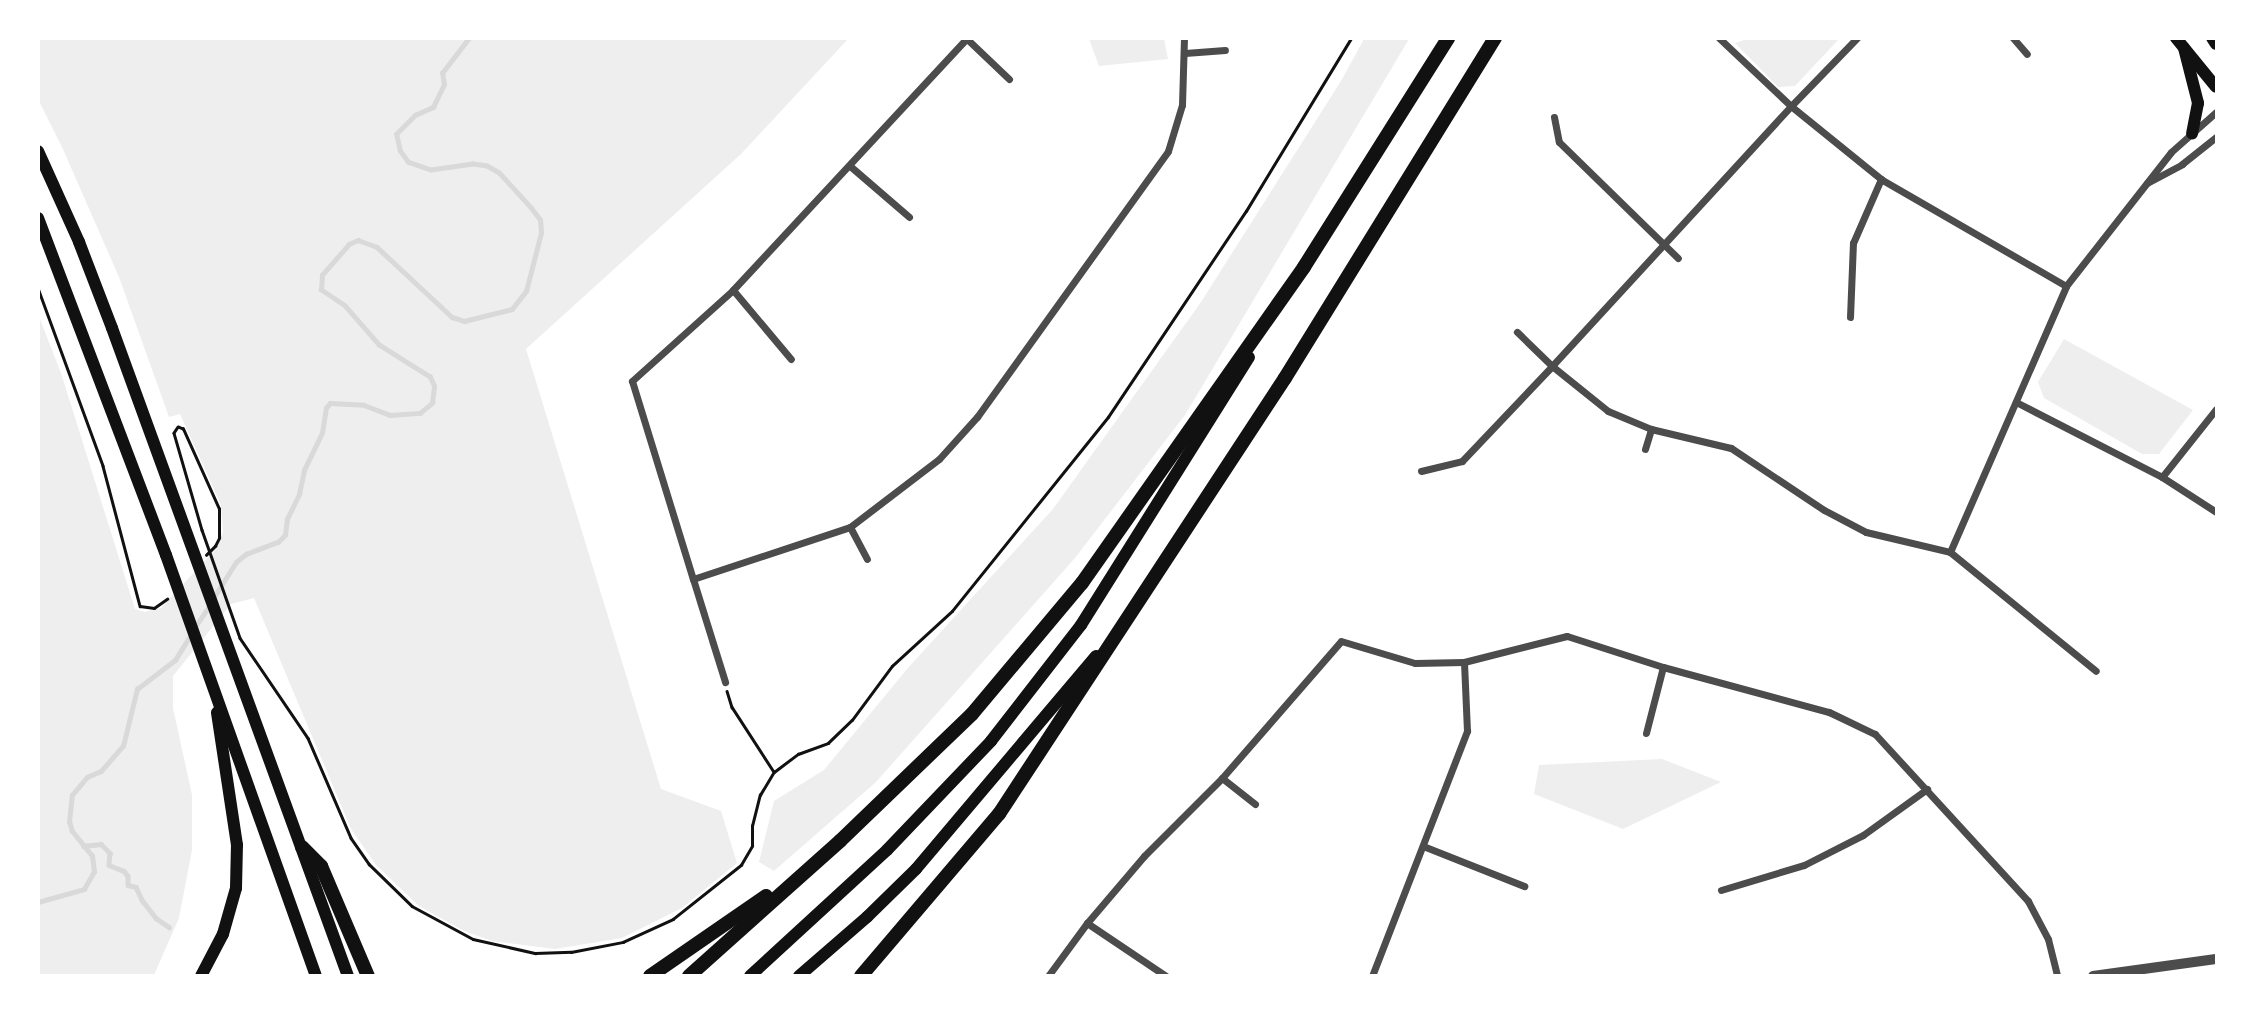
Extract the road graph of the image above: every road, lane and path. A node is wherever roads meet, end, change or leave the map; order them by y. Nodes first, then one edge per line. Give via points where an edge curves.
1 (1177, 38) edge
2 (1184, 38) edge
3 (1351, 38) edge
4 (1448, 38) edge
5 (1495, 38) edge
6 (1719, 38) edge
7 (1857, 38) edge
8 (2012, 38) edge
9 (2212, 38) edge
10 (967, 39) edge
11 (2180, 43) edge
12 (2217, 44) edge
13 (1226, 50) dead end
14 (1185, 53) junction
15 (2026, 54) dead end
16 (1009, 79) dead end
17 (2217, 87) edge
18 (1791, 106) junction
19 (2217, 112) edge
20 (1554, 117) dead end
21 (2192, 132) junction
22 (2217, 137) edge
23 (38, 151) edge
24 (850, 166) junction
25 (1881, 179) junction
26 (2144, 186) junction
27 (909, 217) dead end
28 (38, 218) edge
29 (1662, 243) junction
30 (1678, 258) dead end
31 (1304, 267) junction
32 (2066, 286) junction
33 (733, 290) junction
34 (1850, 317) dead end
35 (1517, 332) dead end
36 (791, 359) dead end
37 (1552, 366) junction
38 (2016, 402) junction
39 (2217, 409) edge
40 (1651, 429) junction
41 (1645, 449) dead end
42 (1421, 471) dead end
43 (2162, 477) junction
44 (2217, 512) edge
45 (850, 527) junction
46 (202, 530) dead end
47 (1950, 552) junction
48 (867, 559) dead end
49 (693, 579) junction
50 (1133, 614) junction
51 (1464, 662) junction
52 (1663, 667) junction
53 (2096, 671) dead end
54 (212, 680) junction
55 (724, 682) joint
56 (1646, 733) dead end
57 (774, 772) junction
58 (1222, 778) junction
59 (1927, 789) junction
60 (1255, 804) dead end
61 (840, 841) junction
62 (1423, 846) junction
63 (302, 847) junction
64 (1524, 886) dead end
65 (1721, 890) dead end
66 (1087, 923) junction
67 (2217, 959) edge
68 (201, 975) edge
69 (316, 975) edge
70 (348, 975) edge
71 (368, 975) edge
72 (650, 975) edge
73 (689, 975) edge
74 (750, 975) edge
75 (799, 975) edge
76 (861, 975) edge
77 (1048, 975) edge
78 (1167, 975) edge
79 (1372, 975) edge
80 (2057, 975) edge
81 (2093, 975) edge

1 - 14 street
2 - 14 street
3 - 57 path via 1246,211 1108,417 952,611 892,666 852,720 828,743 798,754
4 - 31 main road
5 - 50 main road
6 - 18 street
7 - 18 street
8 - 15 street
9 - 12 main road
10 - 16 street
10 - 24 street
11 - 17 main road
11 - 21 main road via 2198,103
13 - 14 street
14 - 45 street via 1182,105 1168,151 977,417 939,459
18 - 25 street
18 - 29 street
19 - 21 street
20 - 29 street via 1559,142
21 - 26 street
22 - 26 street
23 - 63 main road via 79,242
24 - 27 street
24 - 33 street
25 - 32 street
25 - 34 street via 1853,243
26 - 32 street
28 - 54 main road
29 - 30 street
29 - 37 street
31 - 61 main road via 1082,583 972,714
31 - 74 main road via 1081,625 991,741 887,850
32 - 38 street
33 - 36 street
33 - 49 street via 632,381
35 - 37 street
37 - 40 street via 1608,411
37 - 42 street via 1462,461
38 - 43 street
38 - 47 street
39 - 43 street
40 - 41 street
40 - 47 street via 1731,447 1824,510 1866,532
43 - 44 street
45 - 48 street
45 - 49 street
46 - 57 path via 240,638 308,738 338,811 369,864 412,906 454,931 535,953 623,942 674,919 741,865 752,846 761,795
47 - 53 street
49 - 55 street
50 - 75 main road via 916,869
50 - 76 main road via 999,814
51 - 52 street via 1567,636
51 - 58 street via 1415,663 1341,641
51 - 62 street via 1467,731
52 - 56 street
52 - 59 street via 1829,712 1875,734
54 - 68 main road via 237,845 236,888 223,934
54 - 69 main road
55 - 57 path via 733,707
58 - 60 street
58 - 66 street via 1144,856
59 - 65 street via 1863,835 1804,865
59 - 80 street via 2028,901 2048,939
61 - 72 main road
61 - 73 main road
62 - 64 street
62 - 79 street
63 - 70 main road
63 - 71 main road via 321,866
66 - 77 street
66 - 78 street
67 - 81 street

